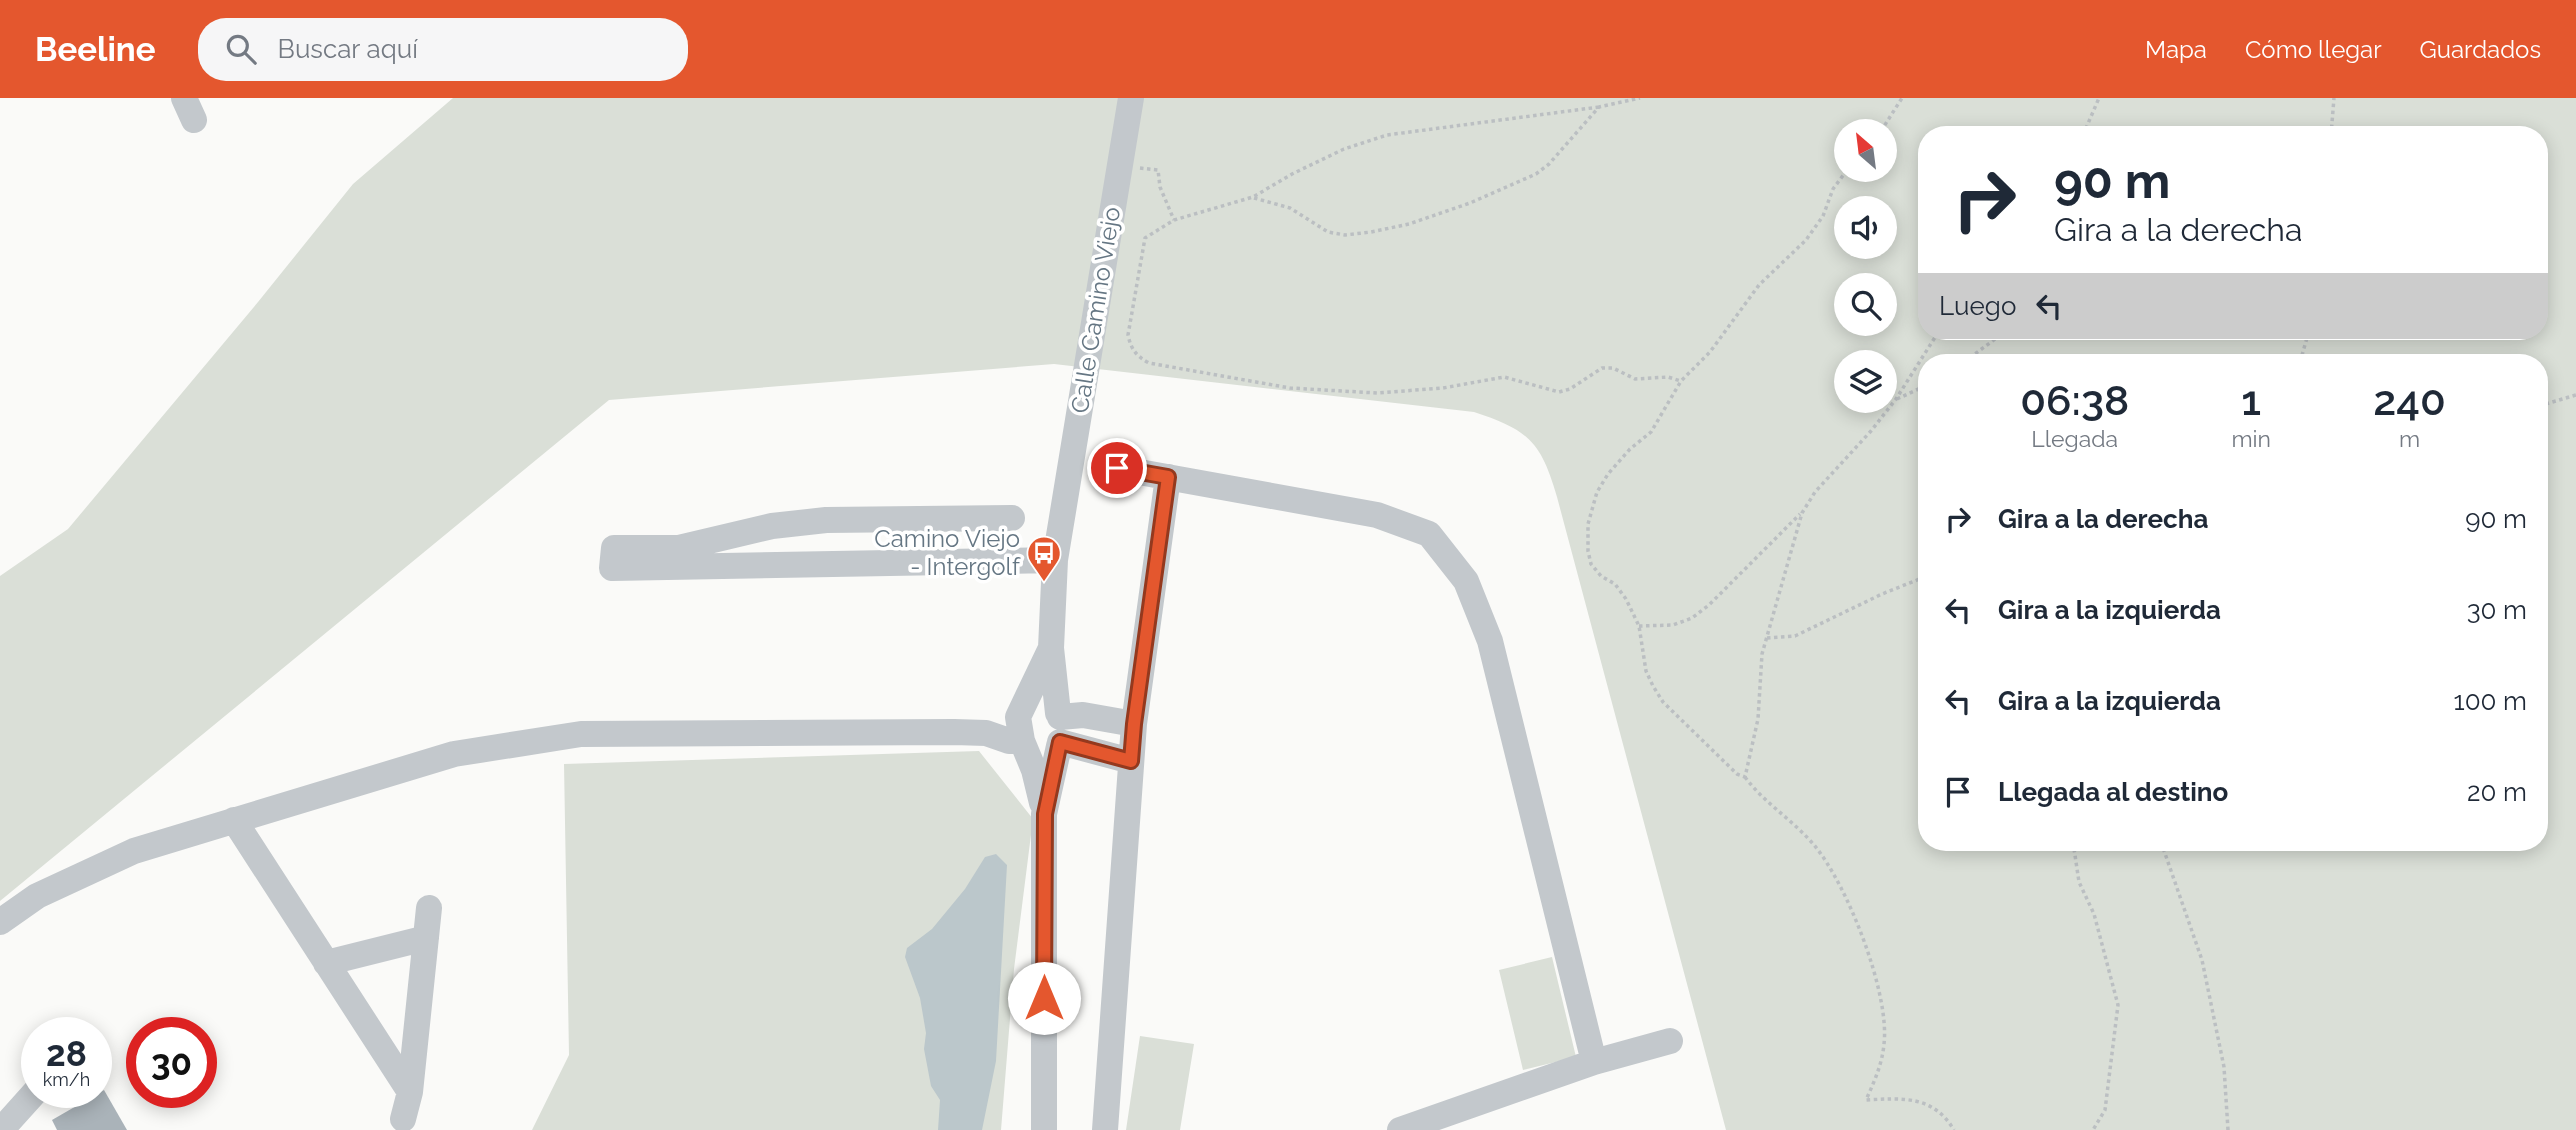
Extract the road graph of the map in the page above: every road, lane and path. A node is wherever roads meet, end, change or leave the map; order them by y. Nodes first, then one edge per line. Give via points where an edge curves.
1 (1131, 98) edge
2 (1640, 98) edge
3 (1902, 98) edge
4 (2099, 98) edge
5 (2334, 98) edge
6 (1599, 107) junction
7 (1889, 119) edge
8 (2087, 126) edge
9 (2332, 126) edge
10 (1120, 167) junction
11 (1838, 182) edge
12 (1252, 198) junction
13 (1174, 220) junction
14 (1994, 340) edge
15 (1975, 354) edge
16 (1918, 364) edge
17 (1681, 381) junction
18 (1918, 389) edge
19 (2576, 395) edge
20 (1897, 397) edge
21 (1897, 399) edge
22 (2548, 403) edge
23 (1885, 413) edge
24 (1117, 468) dead end
25 (1168, 477) junction
26 (1802, 513) junction
27 (1012, 517) dead end
28 (1055, 560) junction
29 (1918, 580) edge
30 (1639, 626) junction
31 (1767, 638) junction
32 (1051, 648) junction
33 (1134, 724) junction
34 (1059, 729) junction
35 (1022, 730) junction
36 (1131, 761) junction
37 (1745, 777) junction
38 (1045, 814) junction
39 (234, 820) junction
40 (2075, 851) edge
41 (2164, 851) edge
42 (429, 908) dead end
43 (0, 922) edge
44 (426, 938) junction
45 (326, 963) junction
46 (1670, 1041) dead end
47 (1594, 1062) junction
48 (410, 1092) junction
49 (21, 1108) edge
50 (403, 1119) dead end
51 (1, 1130) edge
52 (1044, 1130) edge
53 (1105, 1130) edge
54 (1400, 1130) edge
55 (1954, 1130) edge
56 (2093, 1130) edge
57 (2228, 1130) edge

1 - 10 street, Calle Camino Viejo
2 - 6 path
3 - 7 path
4 - 8 path
5 - 9 path
6 - 12 path via 1387,135 1344,149
6 - 12 path via 1536,174 1409,224 1345,235 1328,232 1290,208
10 - 13 path via 1158,170
10 - 28 street, Calle Camino Viejo
11 - 17 path via 1806,240 1759,285 1710,352
12 - 13 path
13 - 17 path via 1145,238 1141,250 1128,335 1138,357 1149,363 1290,388 1377,393 1504,377 1559,392 1602,368 1634,379
14 - 15 path
16 - 20 path
17 - 30 path via 1651,432 1608,474 1597,492 1588,524 1591,564 1615,584
18 - 21 path
19 - 22 path
23 - 26 path
24 - 25 street
25 - 33 street
25 - 47 street via 1377,515 1429,534 1466,581 1490,641
26 - 30 path via 1692,618 1673,625
26 - 31 path
27 - 28 street via 826,520 772,526 679,548 614,548 612,568
28 - 32 street, Calle Camino Viejo
29 - 31 path via 1795,636
30 - 37 path via 1646,671 1663,702
31 - 37 path via 1758,719
32 - 34 street, Calle Camino Viejo
32 - 35 street, Calle Camino Viejo
33 - 34 street via 1083,715
33 - 36 street
34 - 35 street via 1049,753 1036,755
34 - 35 street via 1051,706 1042,703 1030,705
34 - 36 street
34 - 38 street, Calle Camino Viejo
35 - 38 street, Calle Camino Viejo
35 - 39 street via 581,734 454,754
36 - 53 street
37 - 55 path via 1833,869 1873,968 1883,1005 1884,1042 1879,1072 1866,1100 1908,1098 1933,1107
38 - 52 street, Calle Camino Viejo
39 - 43 street via 134,851 37,896
39 - 45 street
40 - 56 path via 2118,1005 2105,1110
41 - 57 path via 2202,960 2224,1067
42 - 44 street
44 - 45 street
44 - 48 street
45 - 48 street
46 - 47 street
47 - 54 street
48 - 50 street
49 - 51 street

